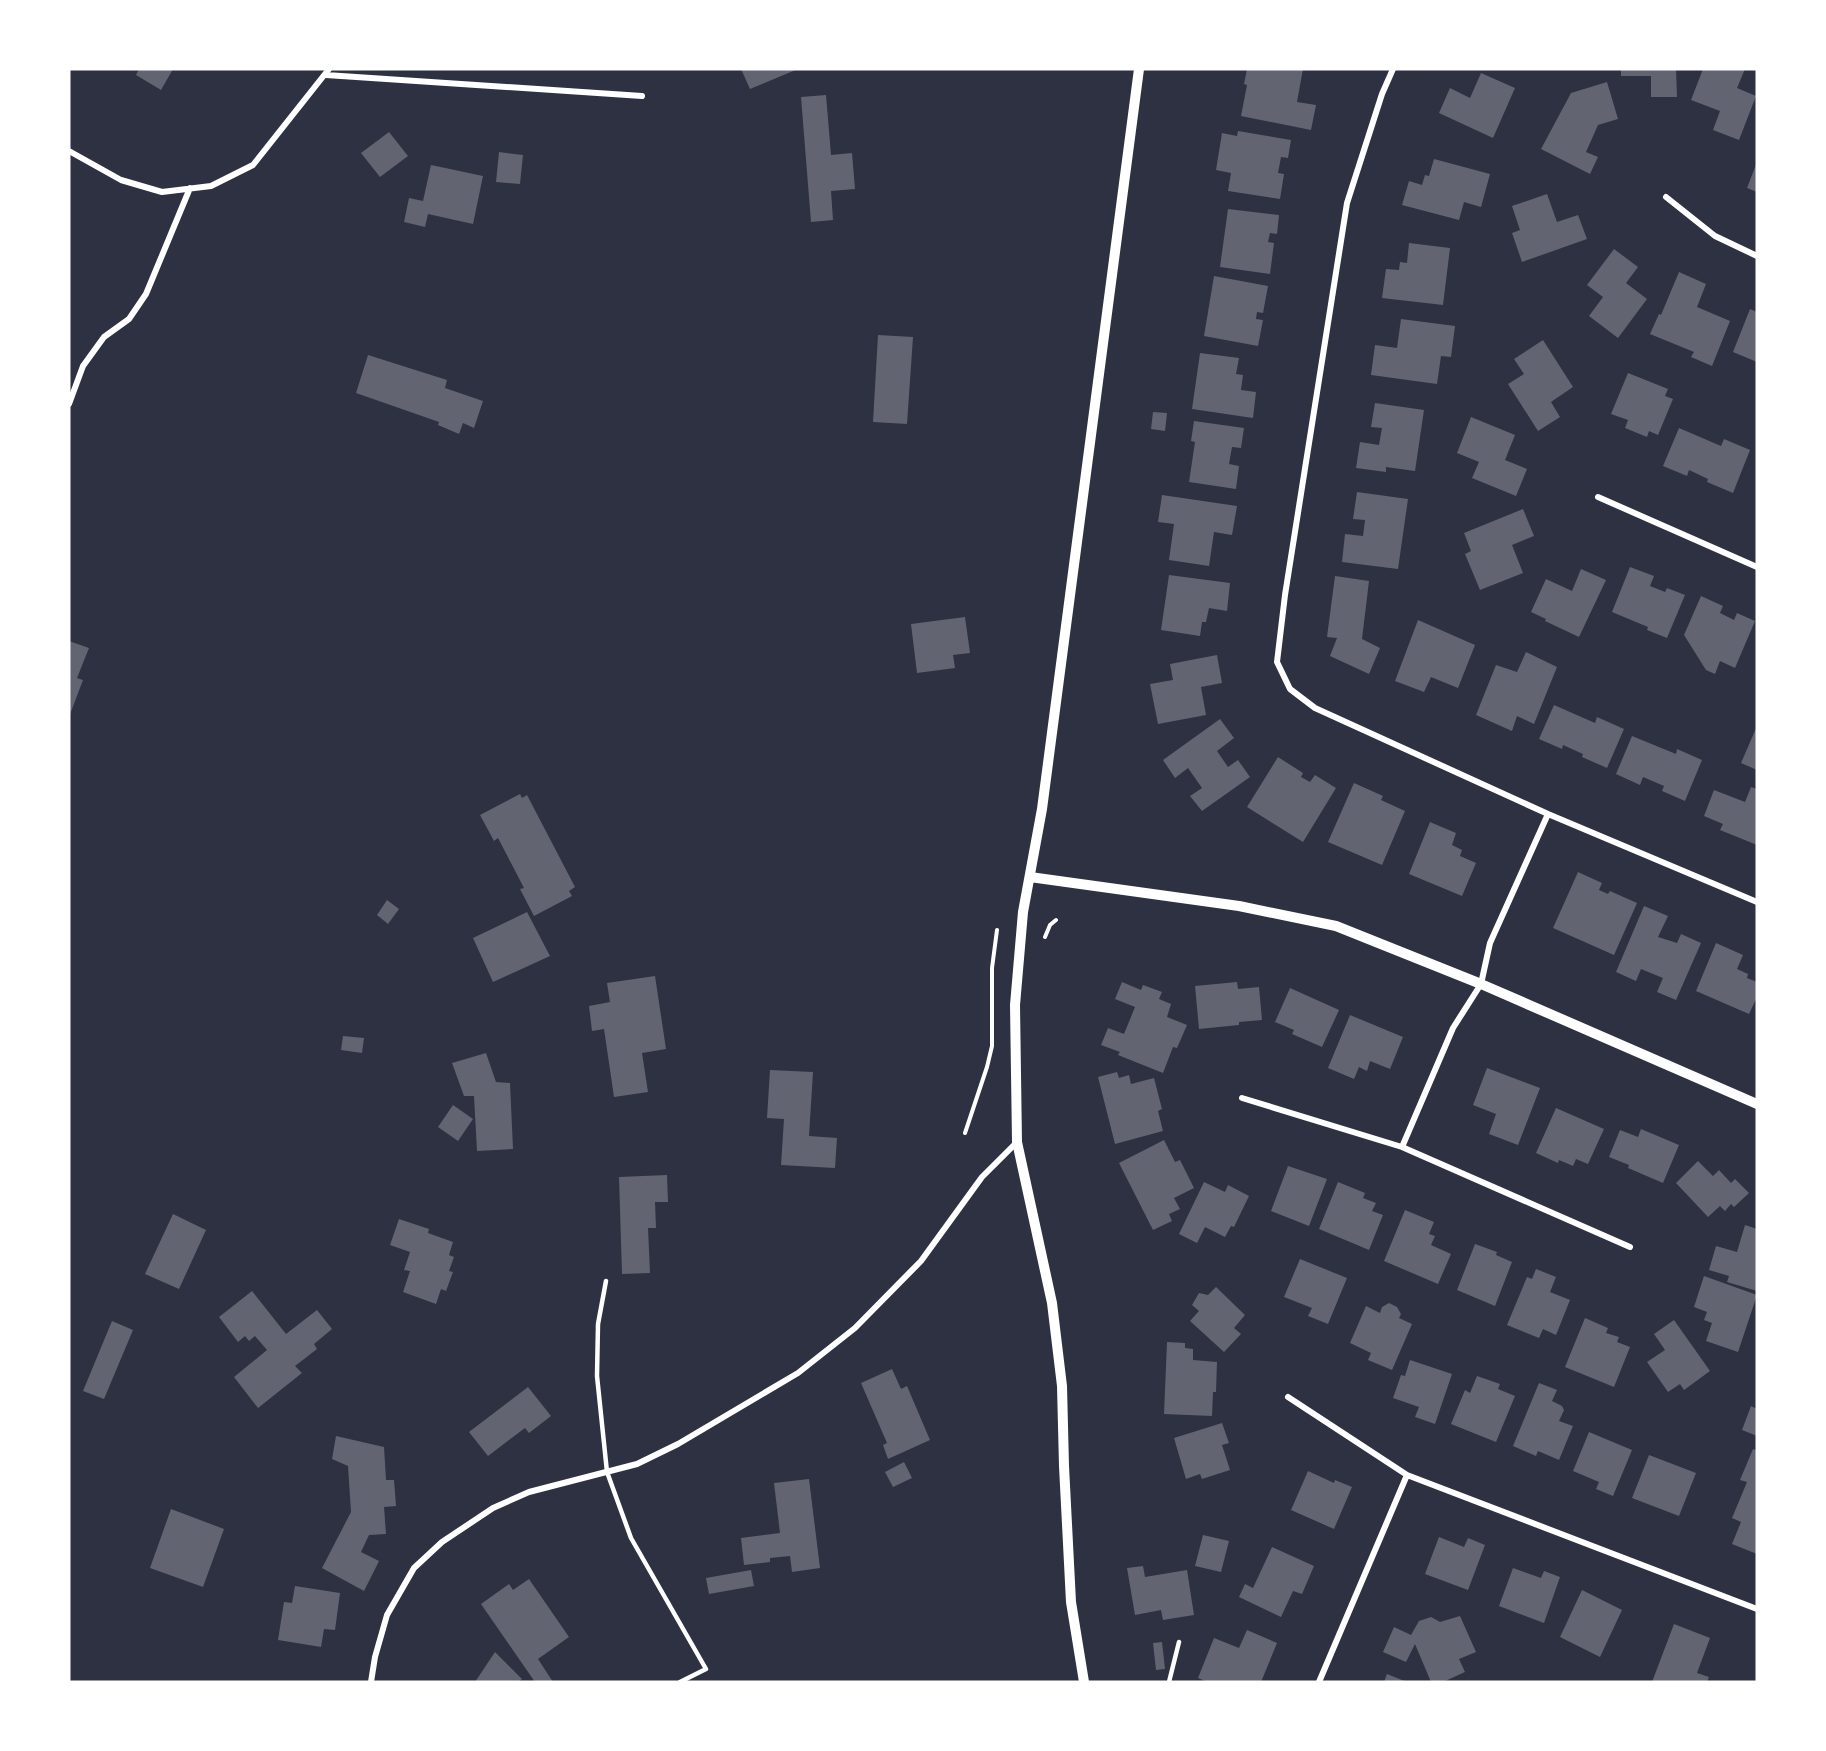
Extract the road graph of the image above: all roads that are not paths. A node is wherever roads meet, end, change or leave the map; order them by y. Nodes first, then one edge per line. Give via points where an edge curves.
1 (1139, 69) edge
2 (1393, 69) edge
3 (328, 72) edge
4 (642, 96) dead end
5 (69, 151) edge
6 (190, 188) junction
7 (1666, 197) dead end
8 (1757, 256) edge
9 (69, 404) edge
10 (1598, 497) dead end
11 (1757, 567) edge
12 (1548, 814) junction
13 (1030, 877) junction
14 (1757, 902) edge
15 (1481, 984) junction
16 (1242, 1098) dead end
17 (1757, 1104) edge
18 (1017, 1142) junction
19 (1402, 1147) junction
20 (1630, 1247) dead end
21 (606, 1281) dead end
22 (1288, 1397) dead end
23 (607, 1472) junction
24 (1407, 1475) junction
25 (1757, 1609) edge
26 (1179, 1642) dead end
27 (371, 1682) edge
28 (680, 1682) edge
29 (1084, 1682) edge
30 (1169, 1682) edge
31 (1319, 1682) edge

1 - 13 street
2 - 12 street via 1347,203 1277,662 1290,689 1315,708
3 - 4 street
3 - 6 street via 253,165 211,186
5 - 6 street via 121,180 162,192
6 - 9 street via 146,294 129,319 104,337 82,366
7 - 8 street via 1715,236
10 - 11 street
12 - 14 street
12 - 15 street via 1491,943
13 - 15 street via 1239,906 1336,926
13 - 18 street via 1015,1005
15 - 17 street
15 - 19 street via 1453,1028
16 - 19 street
18 - 23 street via 982,1178 921,1261 855,1328 798,1373 678,1444 637,1464
18 - 29 street via 1054,1314 1062,1386 1071,1602
19 - 20 street
21 - 23 lane via 598,1324 597,1376
22 - 24 street
23 - 27 street via 529,1492 493,1508 442,1542 414,1568 387,1615
23 - 28 lane via 631,1538 706,1669
24 - 25 street
24 - 31 street
26 - 30 lane

